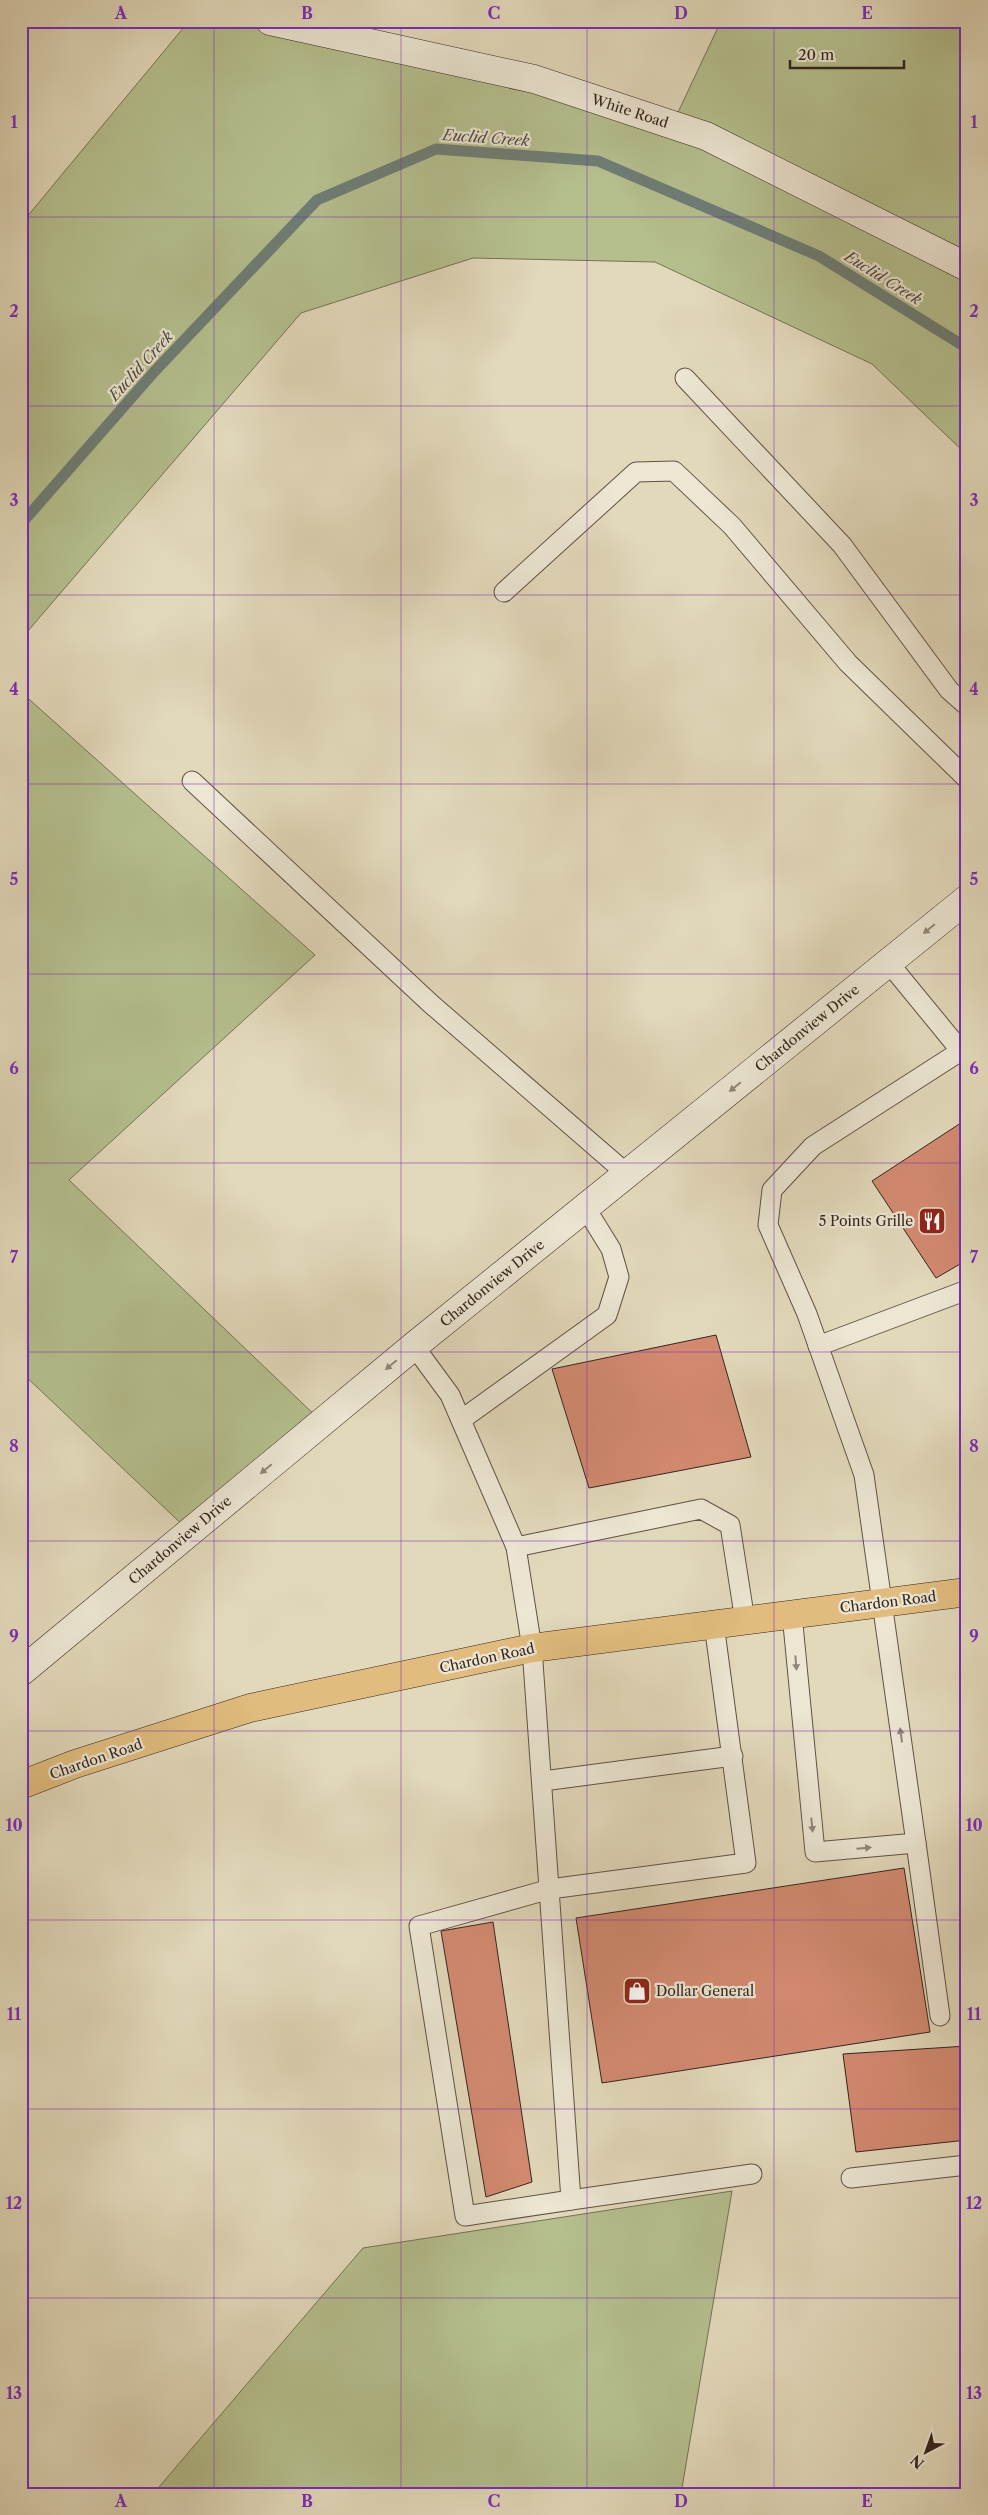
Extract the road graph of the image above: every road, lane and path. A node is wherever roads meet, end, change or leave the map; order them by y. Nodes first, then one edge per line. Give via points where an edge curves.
1 (270, 21) edge
2 (967, 267) edge
3 (685, 378) dead end
4 (504, 592) dead end
5 (967, 706) edge
6 (967, 779) edge
7 (192, 781) dead end
8 (967, 899) edge
9 (888, 962) junction
10 (964, 1049) edge
11 (627, 1174) junction
12 (585, 1207) junction
13 (967, 1290) edge
14 (414, 1346) junction
15 (818, 1346) junction
16 (461, 1420) junction
17 (516, 1547) junction
18 (967, 1592) edge
19 (883, 1603) junction
20 (792, 1614) junction
21 (745, 1621) junction
22 (714, 1624) junction
23 (532, 1648) junction
24 (21, 1672) edge
25 (733, 1756) junction
26 (543, 1781) junction
27 (21, 1785) edge
28 (916, 1843) junction
29 (550, 1889) junction
30 (940, 2016) dead end
31 (967, 2165) edge
32 (752, 2174) dead end
33 (851, 2178) dead end
34 (571, 2200) junction

1 - 2 street, White Road via 534,79 706,136
3 - 5 lane via 842,545 950,690
4 - 6 lane via 636,472 674,471 732,526 848,663
7 - 11 lane via 430,1003
8 -> 9 street, Chardonview Drive
9 - 10 lane
9 -> 11 street, Chardonview Drive
10 - 15 lane via 813,1146 772,1190 768,1225
11 - 12 street, Chardonview Drive
12 - 14 street, Chardonview Drive
12 - 16 lane via 611,1249 618,1278 607,1315
13 - 15 lane
14 - 16 lane via 450,1395
14 -> 24 street, Chardonview Drive
15 - 19 lane via 864,1475
16 - 17 lane
17 - 21 lane via 701,1509 730,1525
17 - 23 lane
18 - 19 main road, Chardon Road
19 - 20 main road, Chardon Road
28 -> 19 lane
20 - 21 main road, Chardon Road
20 -> 28 lane via 815,1852
21 - 22 main road, Chardon Road
22 - 23 main road, Chardon Road
22 - 25 lane
23 - 26 lane
23 - 27 main road, Chardon Road via 250,1708 75,1764
25 - 26 lane
25 - 29 lane via 746,1863
26 - 29 lane
28 - 30 lane
29 - 34 lane
29 - 34 lane via 419,1926 465,2216
31 - 33 lane
32 - 34 lane

